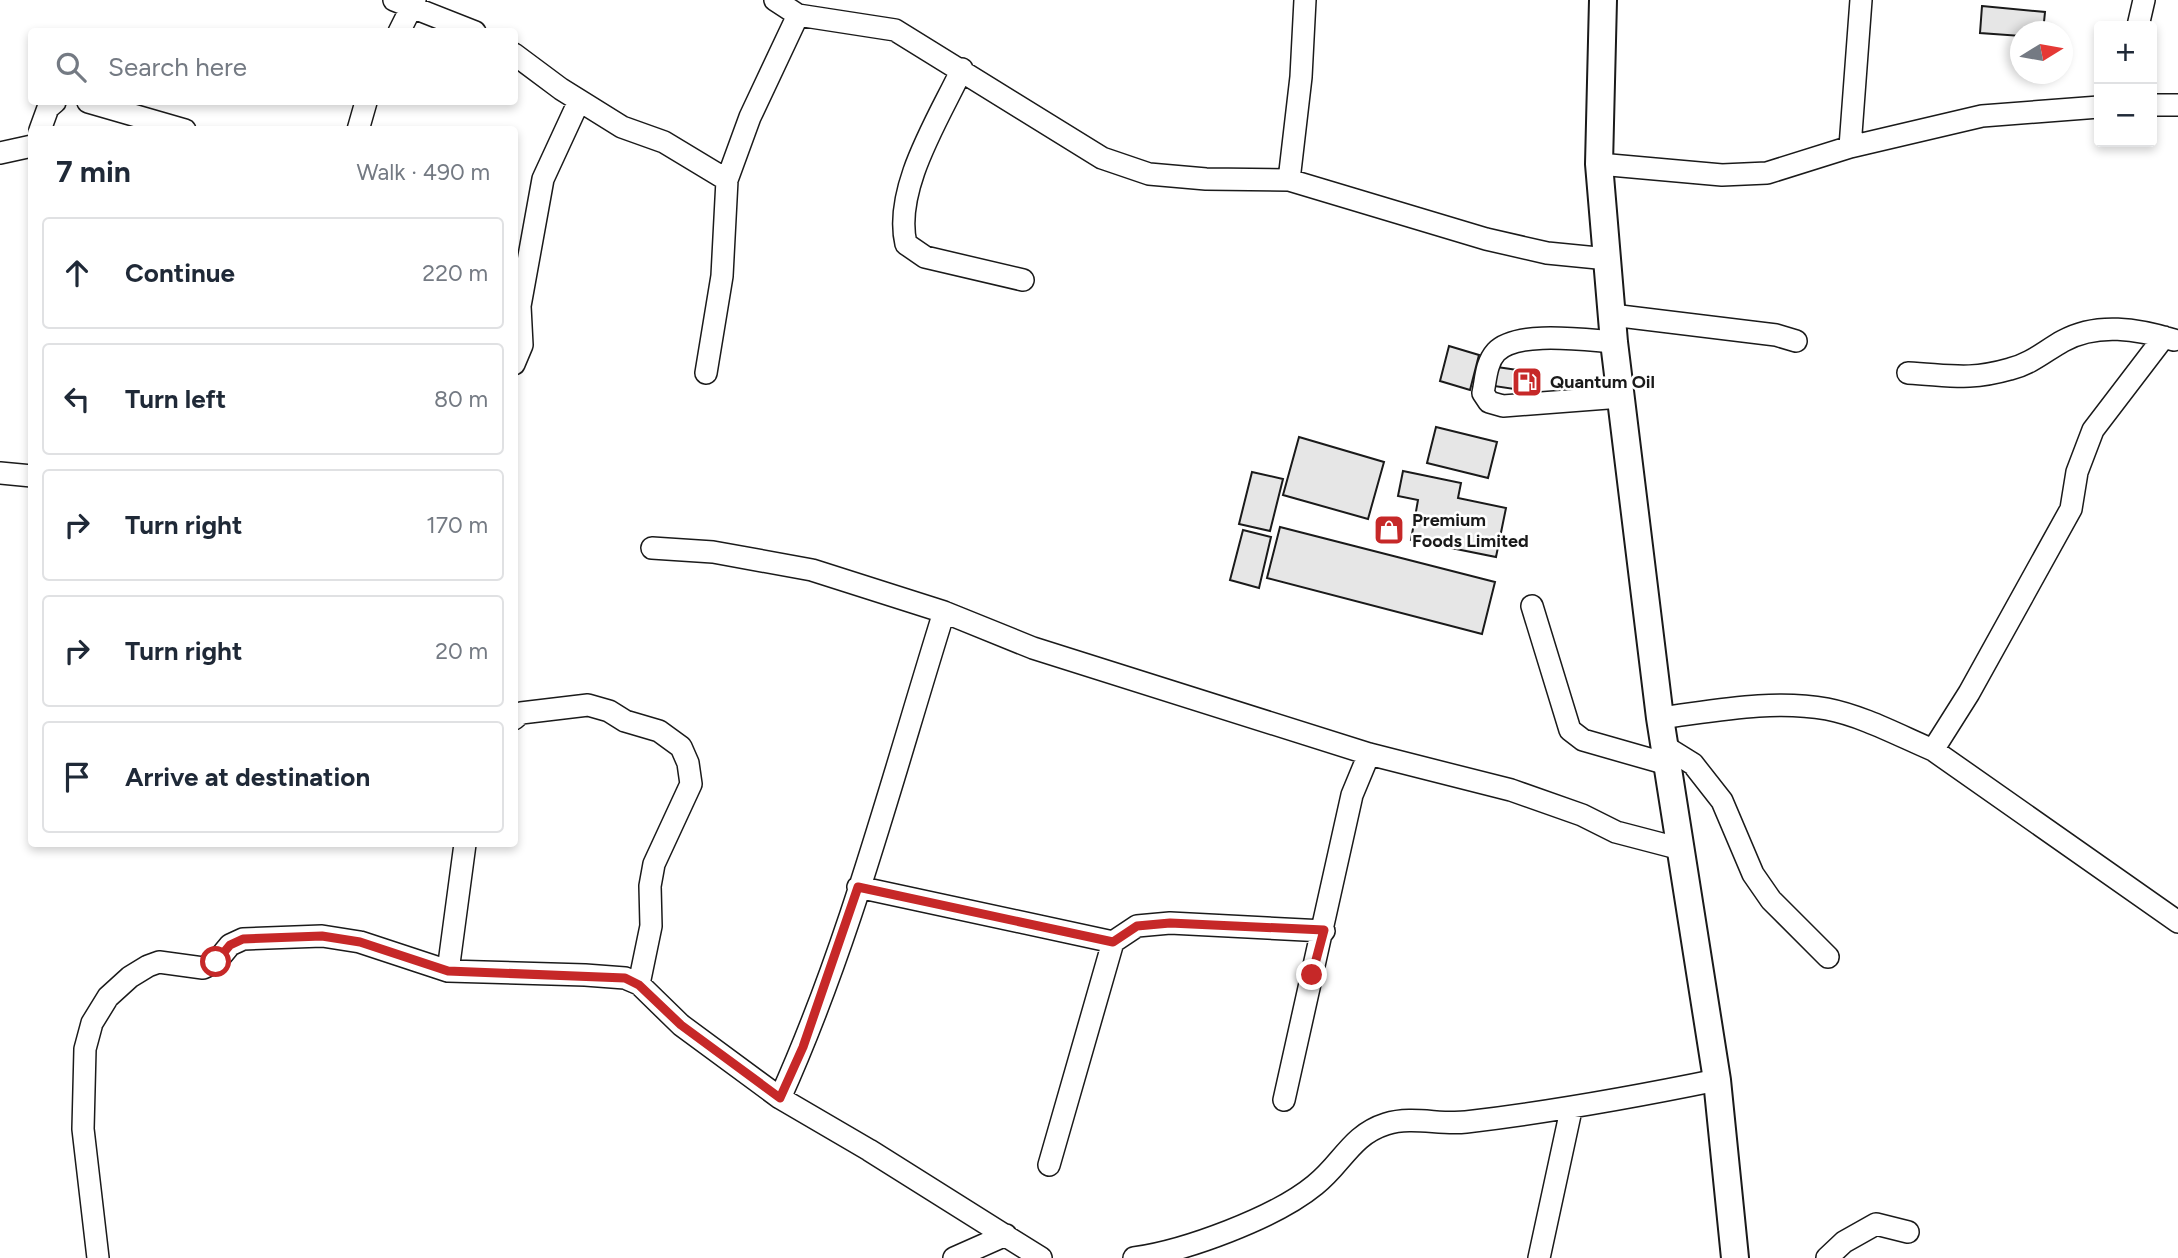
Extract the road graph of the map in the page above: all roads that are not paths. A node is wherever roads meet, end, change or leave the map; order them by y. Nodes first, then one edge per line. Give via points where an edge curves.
1 (775, 0) edge
2 (1306, 0) edge
3 (1603, 0) edge
4 (1861, 0) edge
5 (2144, 0) edge
6 (407, 2) edge
7 (799, 15) junction
8 (2139, 21) edge
9 (400, 28) edge
10 (466, 28) edge
11 (518, 57) edge
12 (962, 69) junction
13 (579, 101) junction
14 (2157, 104) edge
15 (52, 105) edge
16 (98, 105) edge
17 (365, 105) edge
18 (2178, 105) edge
19 (2094, 107) edge
20 (41, 126) edge
21 (170, 126) edge
22 (359, 126) edge
23 (28, 147) edge
24 (1850, 147) junction
25 (0, 153) edge
26 (1599, 164) junction
27 (727, 180) junction
28 (1289, 180) junction
29 (1608, 259) junction
30 (1023, 279) dead end
31 (1612, 315) junction
32 (2171, 340) edge
33 (1796, 341) dead end
34 (1614, 342) junction
35 (518, 354) edge
36 (706, 373) dead end
37 (1908, 373) dead end
38 (1621, 397) junction
39 (0, 473) edge
40 (28, 476) edge
41 (652, 548) dead end
42 (1532, 606) dead end
43 (944, 612) junction
44 (518, 716) edge
45 (1660, 718) junction
46 (1933, 750) junction
47 (1369, 754) junction
48 (1666, 755) junction
49 (465, 847) edge
50 (1681, 849) junction
51 (858, 887) junction
52 (2178, 922) edge
53 (1324, 930) junction
54 (1113, 942) junction
55 (1828, 957) dead end
56 (448, 971) junction
57 (639, 985) junction
58 (1717, 1080) junction
59 (780, 1098) junction
60 (1284, 1100) dead end
61 (1571, 1110) junction
62 (1049, 1165) dead end
63 (1908, 1233) dead end
64 (1006, 1235) junction
65 (97, 1258) edge
66 (954, 1258) edge
67 (1041, 1258) edge
68 (1134, 1258) edge
69 (1539, 1258) edge
70 (1735, 1258) edge
71 (1827, 1258) edge

1 - 7 street
2 - 28 street
3 - 26 main road
4 - 24 street
5 - 8 street
6 - 9 street
6 - 10 street
7 - 12 street via 895,30
7 - 27 street via 750,117
11 - 13 street
12 - 28 street via 1102,158 1149,174
12 - 30 street via 914,172 903,214 906,244 925,257
13 - 27 street via 622,127 664,142
13 - 35 street via 543,179 520,306 522,345
14 - 18 street
15 - 20 street
16 - 21 street
17 - 22 street
19 - 24 street via 1982,116
23 - 25 street
24 - 26 street via 1767,173 1722,175
26 - 29 main road
27 - 36 street via 722,276
28 - 29 street via 1486,239 1547,253
29 - 31 main road
31 - 33 street
31 - 34 main road
32 - 37 street via 2108,329 2077,334 2012,369 1955,379
32 - 46 street via 2093,430 2077,472 2071,509
34 - 38 main road
34 - 38 street via 1536,338 1511,343 1497,350 1489,363 1483,393 1489,402 1503,406
38 - 45 main road
39 - 40 street
41 - 43 street via 713,552 813,570
42 - 48 street via 1570,730 1583,740
43 - 47 street via 1033,648
43 - 51 street
44 - 57 street via 588,705 659,731 681,747 691,784 654,864 651,926
45 - 46 street via 1746,707 1829,709
45 - 48 main road
46 - 52 street
47 - 50 street via 1511,790 1582,814 1616,832
47 - 53 street via 1352,795
48 - 50 main road
48 - 55 street via 1693,764 1722,801 1754,874 1771,900
49 - 56 street
50 - 58 main road
51 - 54 street
51 - 59 street via 803,1047
53 - 54 street via 1170,923 1137,926
53 - 60 street
54 - 62 street
56 - 57 street via 585,975 625,978
56 - 65 street via 360,942 322,936 243,939 203,968 159,962 130,977 108,997 92,1024 85,1049 83,1129
57 - 59 street via 681,1025
58 - 61 street
58 - 70 main road
59 - 64 street
61 - 68 street via 1462,1123 1388,1123 1350,1144 1314,1186 1267,1213 1223,1234 1163,1254
61 - 69 street
63 - 71 street via 1876,1224
64 - 66 street
64 - 67 street

